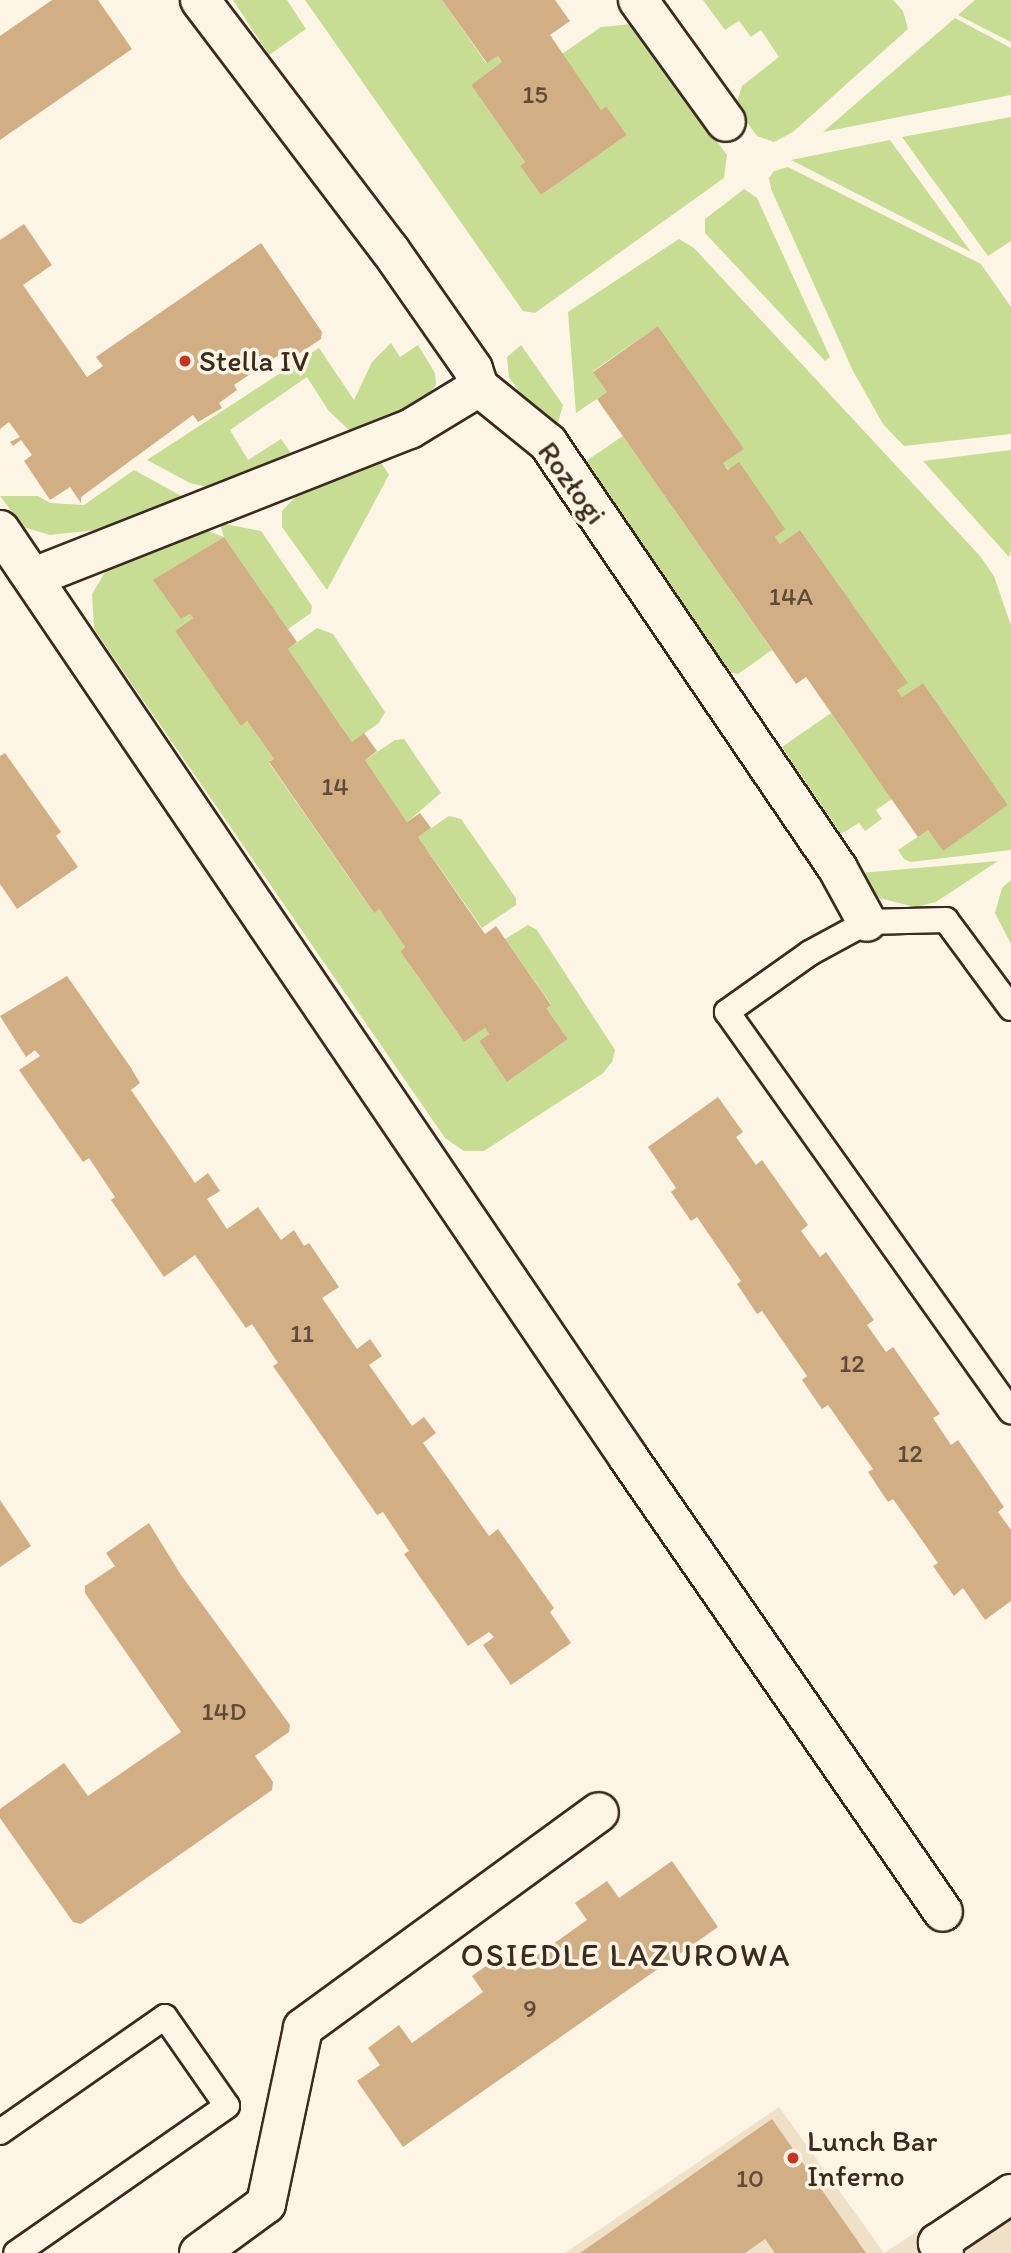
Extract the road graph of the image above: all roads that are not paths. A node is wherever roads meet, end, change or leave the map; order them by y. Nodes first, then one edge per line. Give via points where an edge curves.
1 (200, 0) edge
2 (638, 0) edge
3 (726, 122) dead end
4 (479, 387) junction
5 (0, 530) edge
6 (34, 577) junction
7 (867, 922) junction
8 (1011, 1008) edge
9 (1011, 1411) edge
10 (599, 1812) dead end
11 (943, 1912) dead end
12 (0, 2132) edge
13 (1011, 2194) edge
14 (941, 2248) edge
15 (16, 2253) edge
16 (199, 2253) edge

1 - 4 street, Rozłogi via 390,250 473,369
2 - 3 street
4 - 6 street via 410,429
4 - 7 street, Rozłogi via 548,443 838,869
5 - 6 street
6 - 11 street via 628,1457
7 - 8 lane via 946,919
7 - 9 lane via 810,953 727,1012
10 - 16 street via 303,2028 267,2204
12 - 15 lane via 165,2017 227,2106
13 - 14 street

